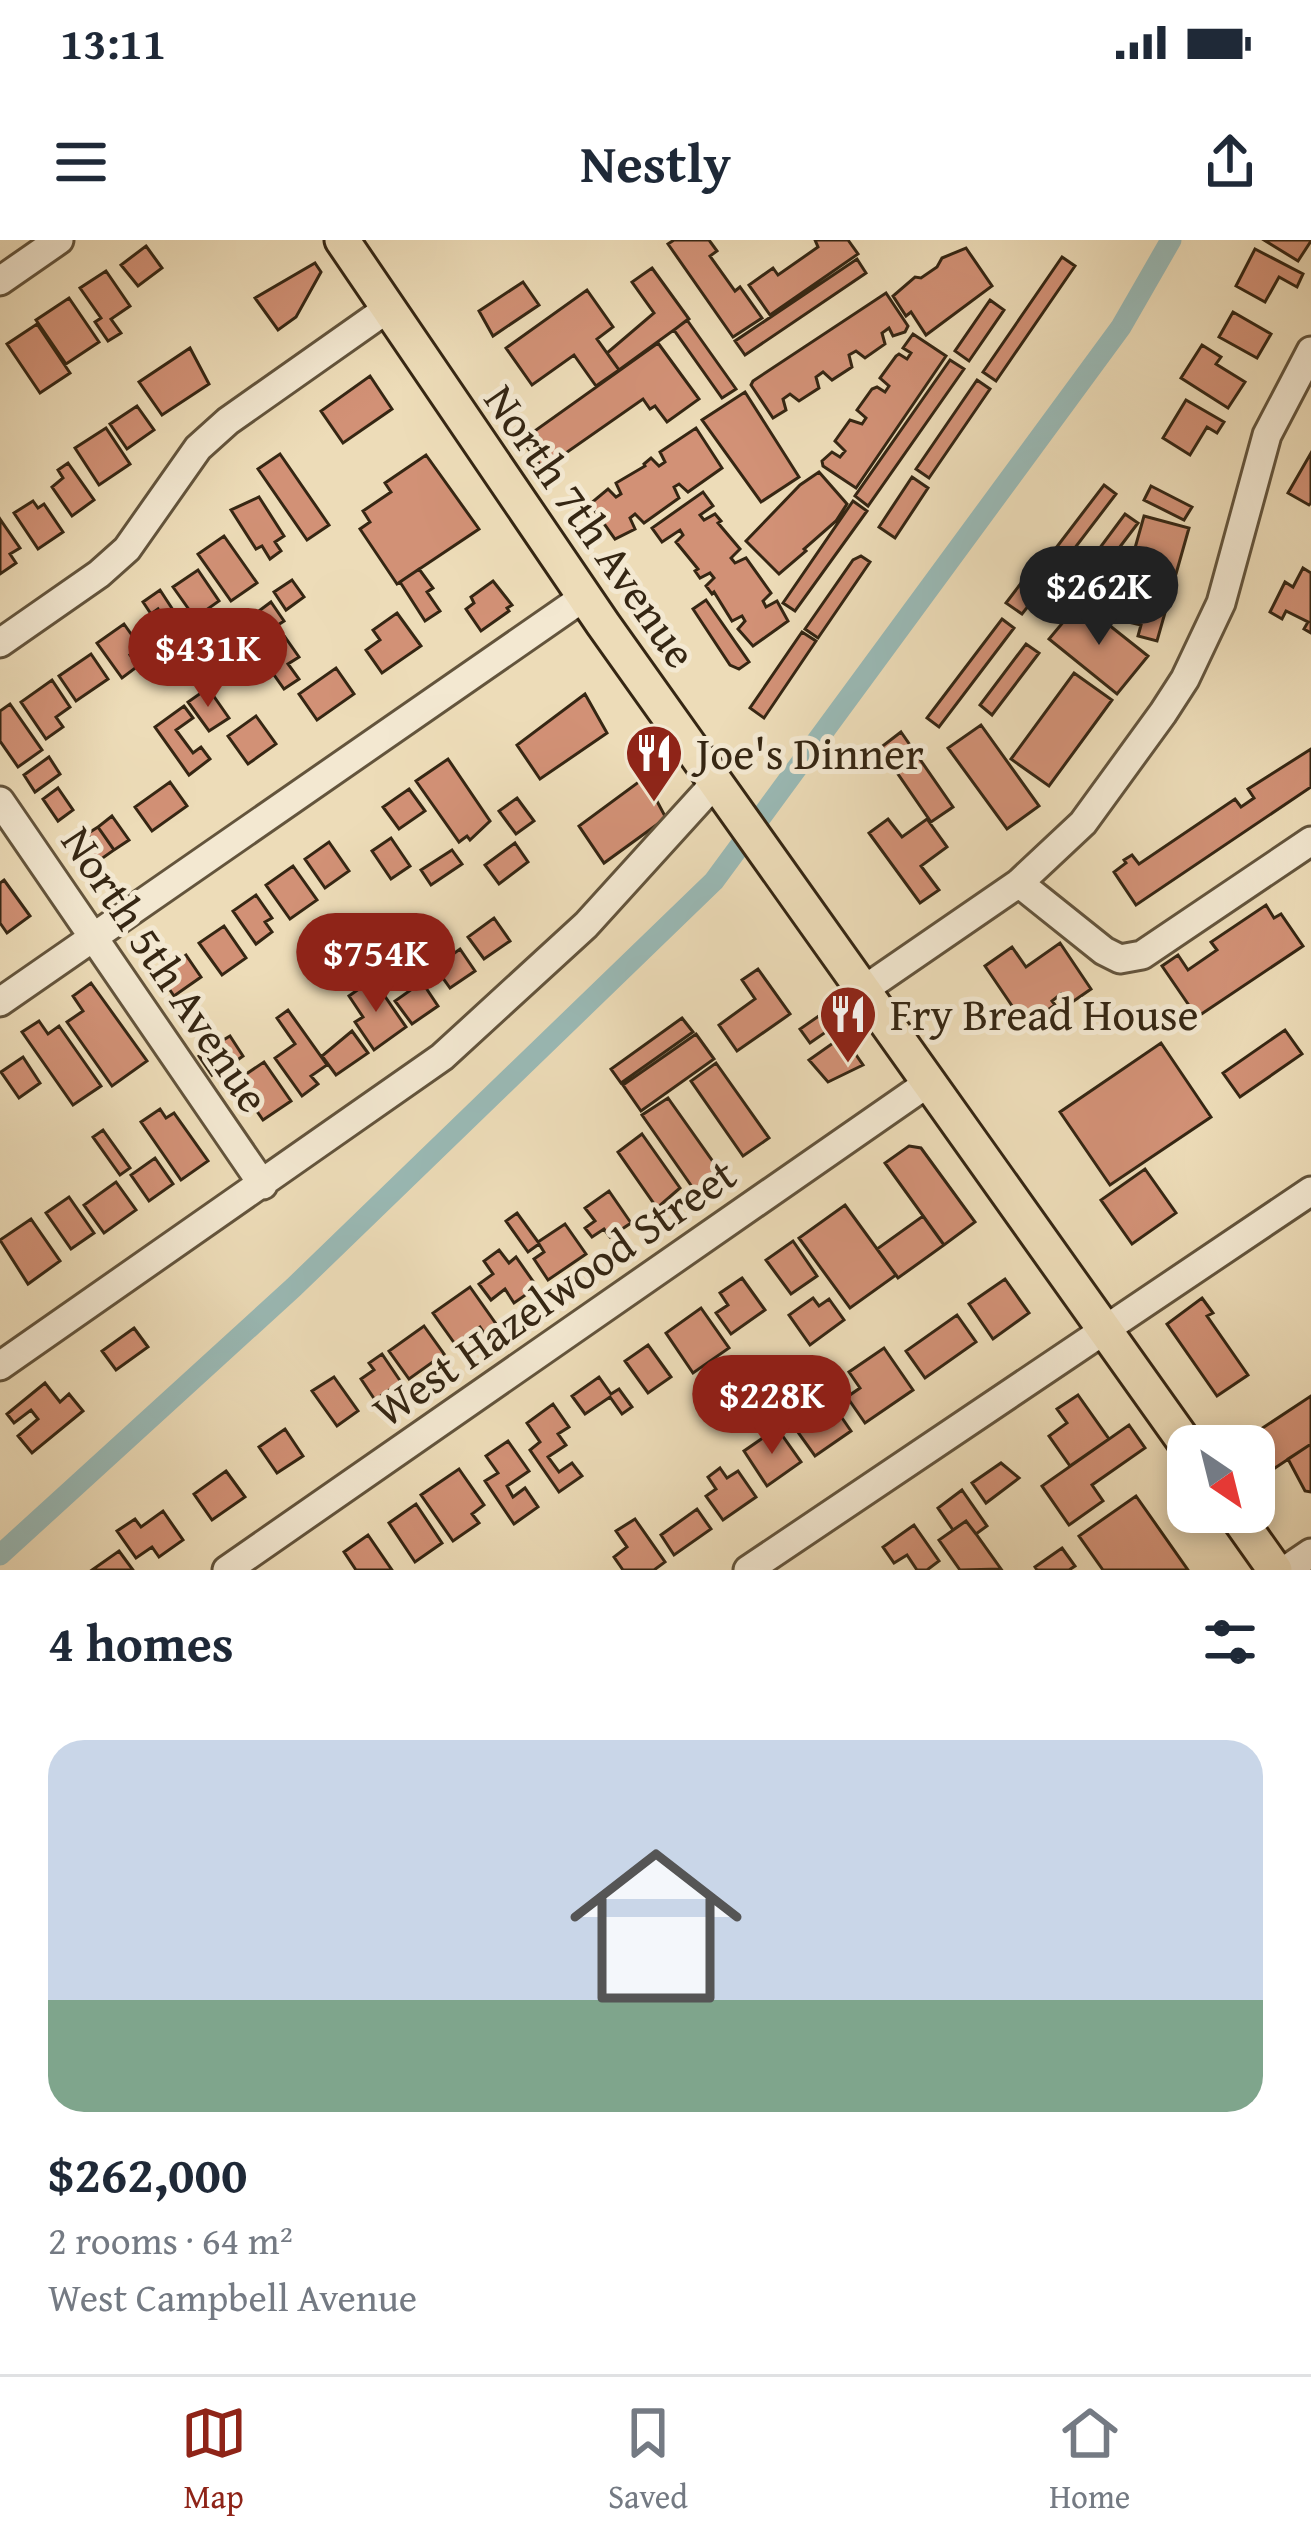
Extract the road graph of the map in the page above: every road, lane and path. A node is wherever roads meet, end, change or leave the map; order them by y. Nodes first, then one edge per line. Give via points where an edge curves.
1 (58, 240) edge
2 (342, 240) edge
3 (0, 281) edge
4 (387, 309) junction
5 (1311, 351) edge
6 (1304, 382) edge
7 (584, 597) junction
8 (0, 644) edge
9 (725, 796) junction
10 (0, 801) edge
11 (1311, 841) edge
12 (1019, 883) junction
13 (93, 939) junction
14 (862, 991) junction
15 (0, 1002) edge
16 (928, 1082) junction
17 (262, 1185) junction
18 (1311, 1191) edge
19 (1105, 1329) junction
20 (0, 1366) edge
21 (1173, 1425) edge
22 (1249, 1533) edge
23 (1311, 1553) edge
24 (227, 1570) edge
25 (748, 1570) edge
26 (1275, 1570) edge
27 (1286, 1570) edge

1 - 3 street
2 - 4 main road, North 7th Avenue
4 - 7 main road, North 7th Avenue
4 - 8 street via 228,421 198,448 127,549
5 - 6 street
6 - 12 street via 1267,435 1221,603 1185,679 1083,823
7 - 9 main road, North 7th Avenue
7 - 13 street
9 - 14 main road, North 7th Avenue
9 - 17 street via 442,1057
10 - 13 street, North 5th Avenue
11 - 12 street via 1130,958 1104,951
12 - 14 street
13 - 15 street
13 - 17 street, North 5th Avenue
14 - 16 main road, North 7th Avenue
16 - 19 main road, North 7th Avenue
16 - 24 street, West Hazelwood Street
17 - 20 street
18 - 19 street
19 - 21 main road, North 7th Avenue
19 - 25 street
22 - 26 main road
23 - 27 street

